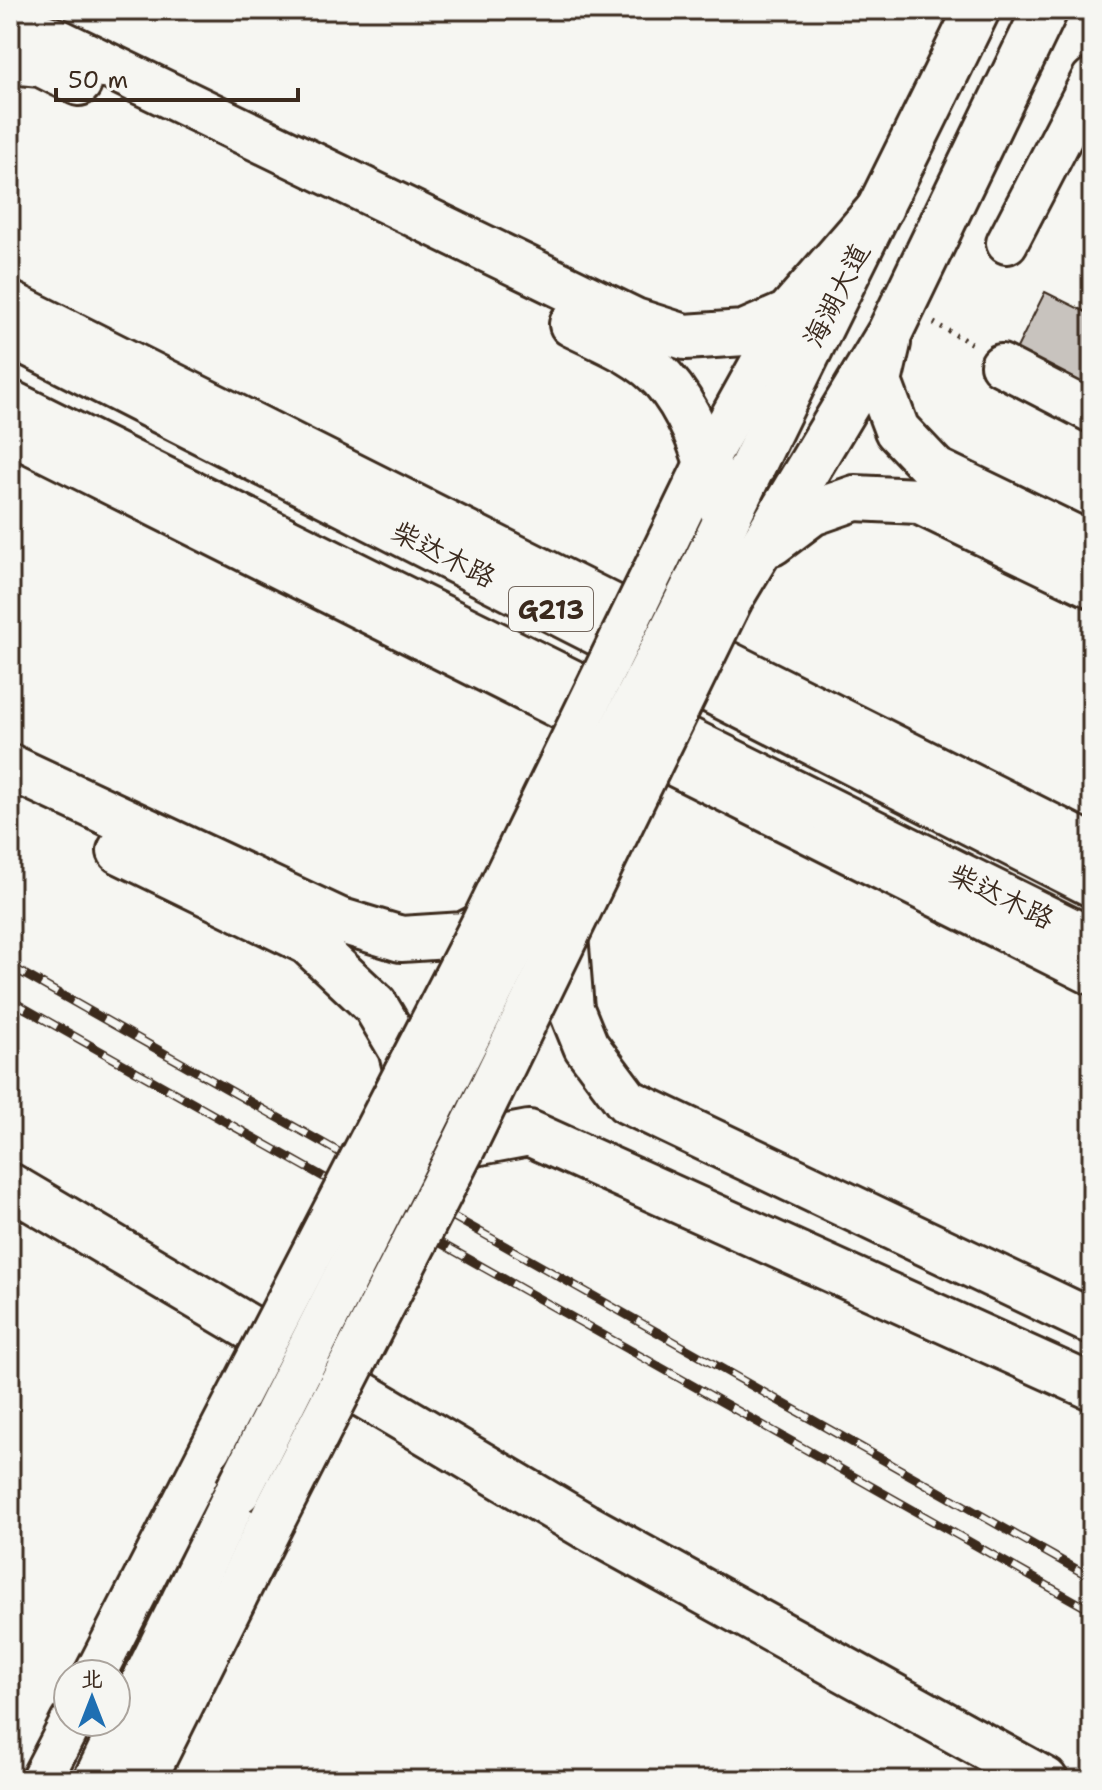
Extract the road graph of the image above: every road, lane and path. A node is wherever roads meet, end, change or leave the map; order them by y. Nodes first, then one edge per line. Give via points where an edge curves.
1 (977, 10) edge
2 (1045, 10) edge
3 (10, 26) edge
4 (10, 61) edge
5 (1092, 79) edge
6 (881, 207) junction
7 (1007, 243) dead end
8 (10, 304) edge
9 (788, 314) junction
10 (896, 320) junction
11 (10, 334) edge
12 (1001, 365) joint
13 (10, 403) edge
14 (1092, 412) edge
15 (10, 431) edge
16 (706, 462) junction
17 (726, 520) junction
18 (1092, 546) edge
19 (1092, 585) edge
20 (714, 590) junction
21 (10, 767) edge
22 (10, 798) edge
23 (1092, 847) edge
24 (1092, 884) edge
25 (537, 898) junction
26 (480, 927) junction
27 (565, 935) junction
28 (1092, 941) edge
29 (1092, 972) edge
30 (406, 1068) junction
31 (422, 1127) junction
32 (464, 1145) junction
33 (10, 1153) edge
34 (10, 1186) edge
35 (281, 1311) junction
36 (1092, 1322) edge
37 (1092, 1387) edge
38 (103, 1658) edge
39 (63, 1738) edge
40 (41, 1780) edge
41 (96, 1780) edge
42 (143, 1780) edge
43 (1045, 1780) edge

1 - 6 main road, 海湖大道
2 - 10 main road
3 - 9 main road via 59,42 635,321 685,337 744,333
4 - 16 main road via 41,64 623,349 662,377 691,417
5 - 7 street
6 - 9 main road
6 - 17 main road, 海湖大道
8 - 23 main road
9 - 16 street
10 - 12 path via 963,337
10 - 18 main road via 879,382 897,430 935,470
10 - 20 main road
11 - 24 main road, 柴达木路 / G213
12 - 14 street
13 - 28 main road, 柴达木路 / G213
15 - 29 main road
16 - 17 main road
16 - 26 street, bridge
17 - 20 main road, 海湖大道
19 - 20 main road via 918,501 855,498 812,513
20 - 25 main road, bridge
20 - 27 main road, bridge
21 - 26 main road via 338,920 401,939 464,935
22 - 30 main road via 308,942 375,1005
25 - 26 main road
25 - 31 main road, bridge
26 - 30 street, bridge
27 - 32 main road, bridge
27 - 36 main road via 571,1009 586,1046 627,1101
30 - 31 main road
30 - 35 street, bridge
31 - 41 main road, bridge
32 - 37 main road via 529,1133
32 - 42 main road, bridge
33 - 35 main road
34 - 43 main road via 585,1526
35 - 38 street, bridge
39 - 40 street

